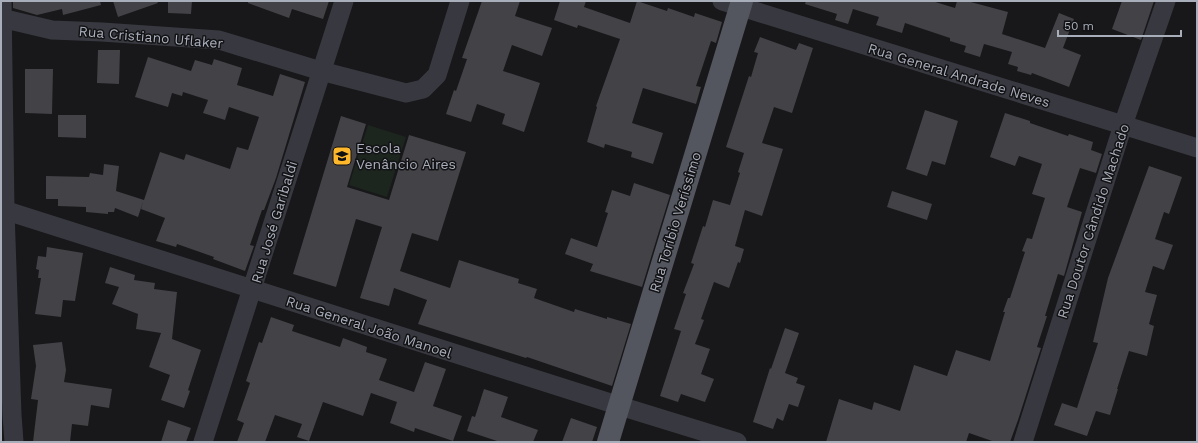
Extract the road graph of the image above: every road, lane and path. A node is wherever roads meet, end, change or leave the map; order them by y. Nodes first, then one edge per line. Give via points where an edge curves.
1 (344, 1) edge
2 (460, 1) edge
3 (1166, 1) edge
4 (735, 3) edge
5 (2, 12) edge
6 (321, 71) junction
7 (1123, 125) junction
8 (1197, 148) edge
9 (3, 210) edge
10 (252, 290) junction
11 (620, 406) junction
12 (14, 442) edge
13 (203, 442) edge
14 (608, 442) edge
15 (737, 442) edge
16 (1023, 442) edge

1 - 6 street, Rua José Garibaldi
2 - 6 street, Rua Cristiano Uflaker via 436,75 423,89 406,93
3 - 7 street, Rua Doutor Cândido Machado
4 - 7 street, Rua General Andrade Neves
4 - 11 main road, Rua Toríbio Veríssimo
5 - 6 street, Rua Cristiano Uflaker via 52,30 219,40
5 - 9 street
6 - 10 street, Rua José Garibaldi
7 - 8 street, Rua General Andrade Neves
7 - 16 street, Rua Doutor Cândido Machado
9 - 10 street, Rua General João Manoel
9 - 12 street
10 - 11 street, Rua General João Manoel
10 - 13 street, Rua José Garibaldi
11 - 14 main road, Rua Toríbio Veríssimo
11 - 15 street, Rua General João Manoel

